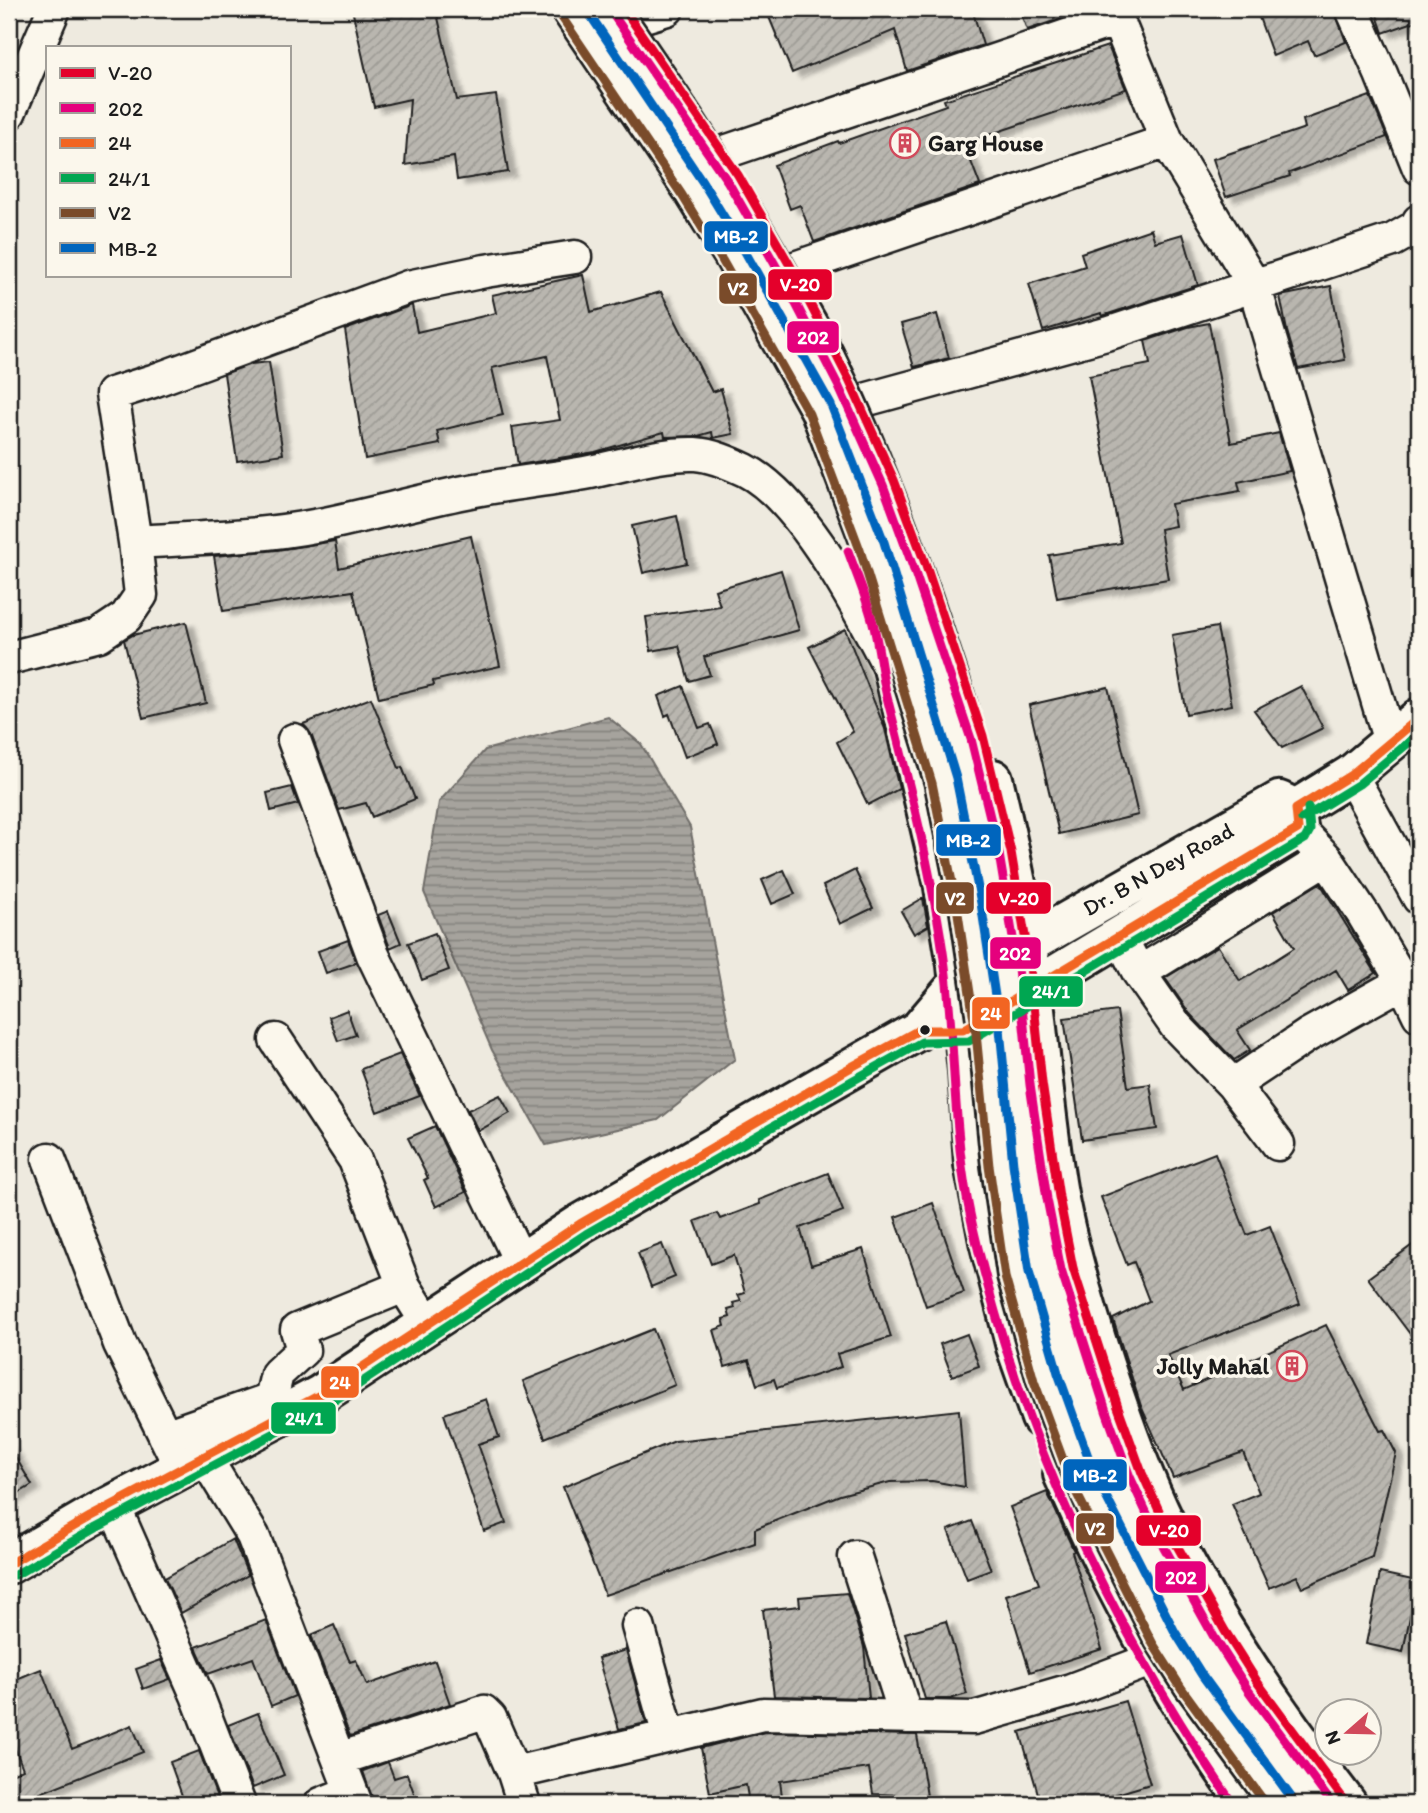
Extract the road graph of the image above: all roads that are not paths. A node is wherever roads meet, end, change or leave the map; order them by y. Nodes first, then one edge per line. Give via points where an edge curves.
1 (54, 9) edge
2 (559, 9) edge
3 (571, 9) edge
4 (667, 9) edge
5 (1352, 9) edge
6 (621, 13) edge
7 (1115, 14) edge
8 (9, 113) edge
9 (1167, 141) junction
10 (722, 153) junction
11 (1419, 168) edge
12 (1419, 221) edge
13 (575, 257) dead end
14 (792, 269) junction
15 (1254, 285) junction
16 (857, 402) junction
17 (135, 542) junction
18 (9, 658) edge
19 (893, 674) junction
20 (1419, 718) edge
21 (295, 740) dead end
22 (1390, 742) junction
23 (1351, 775) junction
24 (1297, 819) junction
25 (1325, 858) junction
26 (1419, 898) edge
27 (1120, 937) junction
28 (1026, 944) junction
29 (1139, 973) junction
30 (1403, 982) junction
31 (959, 983) junction
32 (1032, 989) junction
33 (1419, 1015) edge
34 (919, 1030) junction
35 (963, 1030) junction
36 (276, 1040) dead end
37 (1233, 1085) junction
38 (1278, 1144) dead end
39 (49, 1159) dead end
40 (521, 1263) junction
41 (404, 1286) junction
42 (428, 1324) junction
43 (183, 1453) junction
44 (113, 1504) junction
45 (855, 1557) dead end
46 (9, 1564) edge
47 (638, 1626) dead end
48 (1153, 1659) junction
49 (906, 1717) junction
50 (669, 1736) junction
51 (339, 1759) junction
52 (514, 1773) junction
53 (353, 1798) edge
54 (239, 1804) edge
55 (321, 1804) edge
56 (524, 1804) edge
57 (1248, 1804) edge
58 (1280, 1804) edge
59 (1317, 1804) edge
60 (1347, 1804) edge

1 - 8 street
2 - 19 main road via 748,302 788,375 838,488 885,618
3 - 58 main road, bridge via 692,188 820,409 872,545 944,780 988,1031 1017,1275 1046,1377 1083,1478 1164,1639
4 - 6 street
5 - 11 street
6 - 10 main road
6 - 59 main road, bridge via 818,345 901,538 958,706 983,807 999,894 1040,1209 1063,1315 1085,1384 1111,1453 1171,1583 1246,1707
7 - 9 street
7 - 10 street
9 - 14 street
9 - 15 street
10 - 14 main road
12 - 15 street via 1393,240
13 - 17 street via 408,287 112,394
14 - 16 main road
15 - 16 street via 1110,333
15 - 22 street
16 - 28 main road via 899,491 983,736 1011,852
17 - 18 street via 141,595 126,617 99,635
17 - 19 street via 274,533 465,492 654,458 707,455 747,471 780,496 855,603
19 - 31 main road via 943,881
20 - 22 main road, Dr. B N Dey Road
21 - 40 street via 373,955
22 - 23 main road, Dr. B N Dey Road
23 - 24 main road, Dr. B N Dey Road
23 - 26 street
24 - 25 street
24 - 27 main road, Dr. B N Dey Road
24 - 28 main road, Dr. B N Dey Road via 1279,801
25 - 29 street
25 - 30 street
27 - 29 street
27 - 32 main road, Dr. B N Dey Road
28 - 31 main road, Dr. B N Dey Road
28 - 32 main road
29 - 37 street via 1176,1026
30 - 33 street
30 - 37 street via 1308,1035
31 - 34 main road, Dr. B N Dey Road
31 - 35 main road
32 - 35 main road, Dr. B N Dey Road
32 - 60 main road via 1042,1083 1073,1268 1142,1473 1225,1631
34 - 35 main road
34 - 40 main road via 580,1224
35 - 48 main road via 974,1164 1016,1347 1088,1531
36 - 41 street via 355,1160
37 - 38 street
39 - 43 street via 120,1344
40 - 42 main road
41 - 42 street
41 - 43 street via 297,1330 303,1350 277,1374 271,1399
42 - 43 main road via 320,1395
43 - 44 main road
43 - 51 street via 253,1536
44 - 46 main road
44 - 54 street
45 - 49 street
47 - 50 street
48 - 49 street via 1071,1690 974,1718
48 - 57 main road
49 - 50 street via 762,1714
50 - 52 street
51 - 52 street via 484,1712
51 - 53 street
52 - 56 street
53 - 55 street

